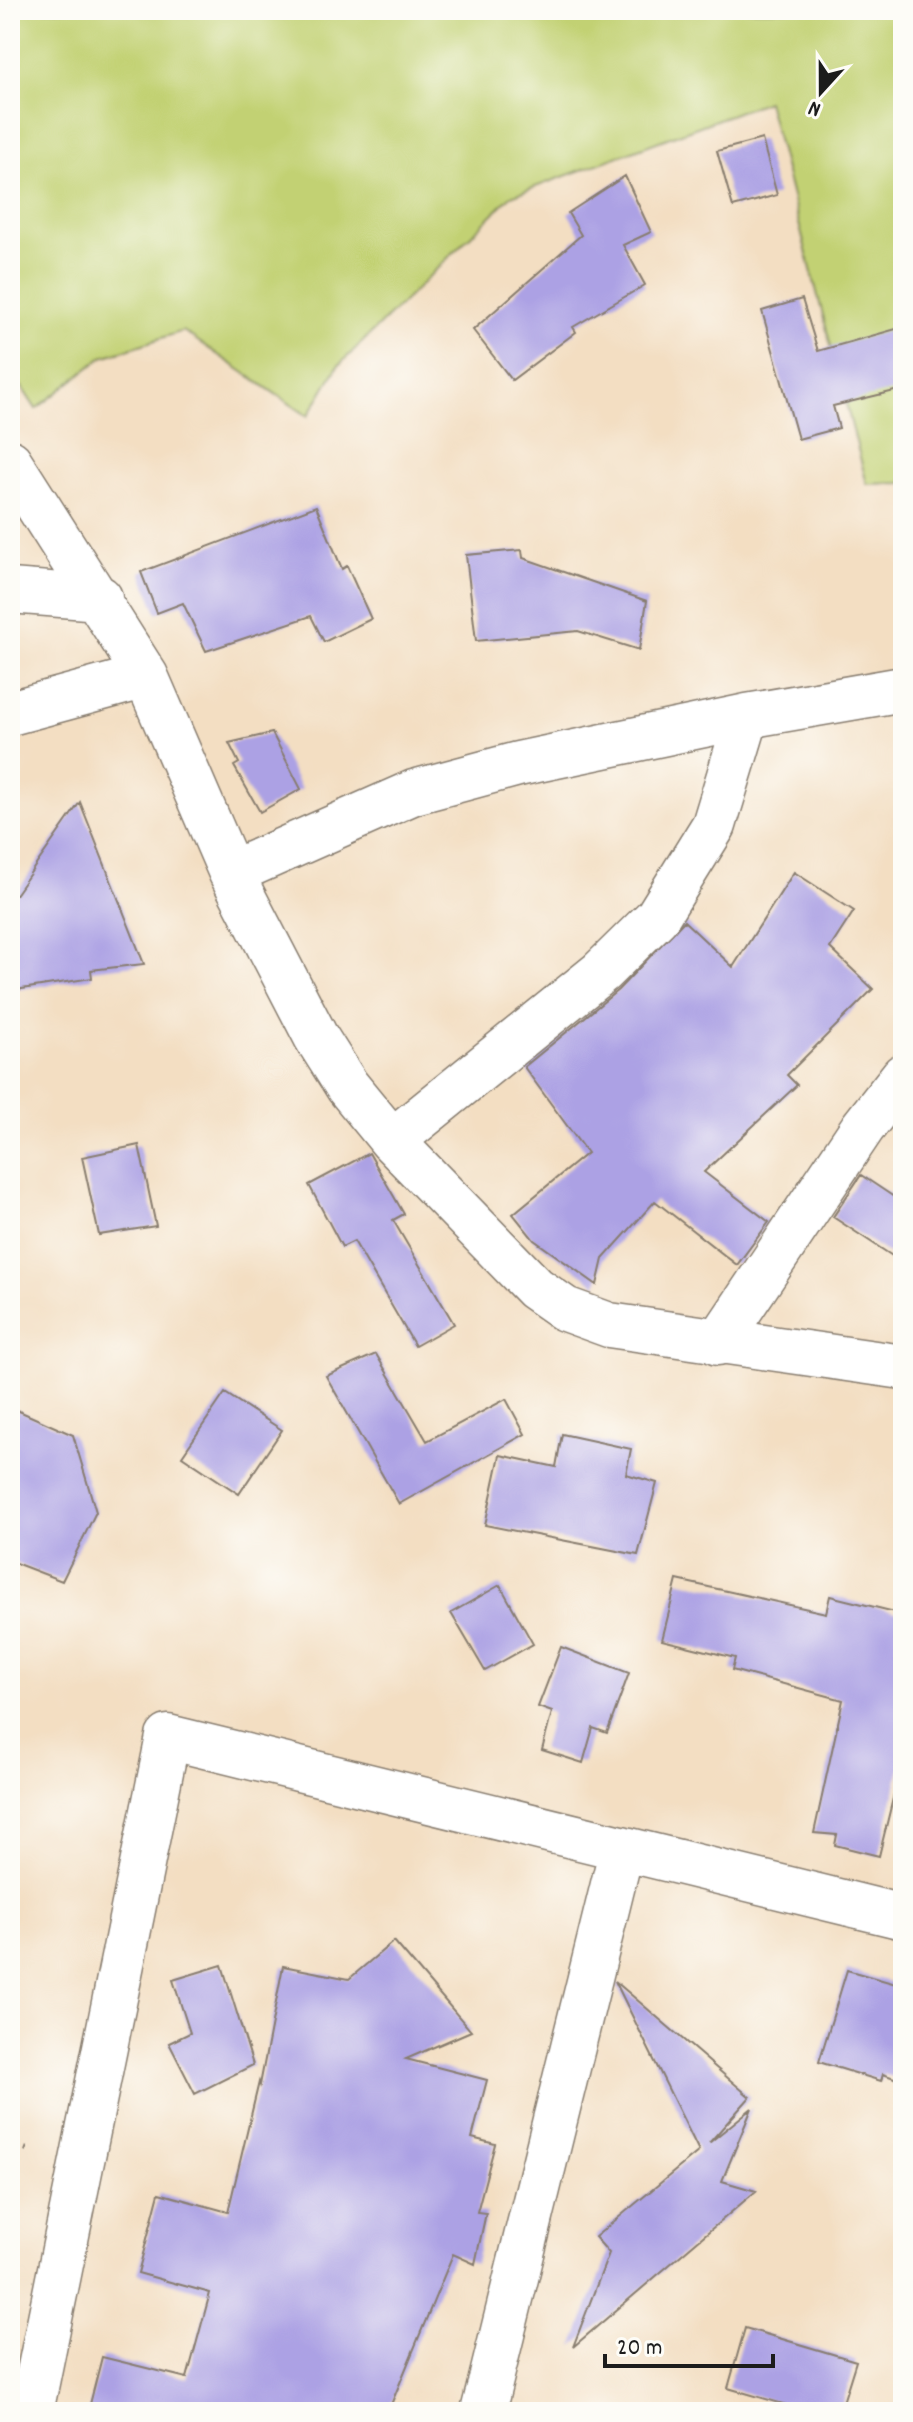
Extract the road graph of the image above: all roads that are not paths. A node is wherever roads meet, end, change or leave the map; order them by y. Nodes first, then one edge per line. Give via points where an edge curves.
1 (10, 462) edge
2 (10, 591) edge
3 (100, 598) junction
4 (146, 676) junction
5 (903, 689) edge
6 (10, 713) edge
7 (747, 716) junction
8 (231, 873) junction
9 (903, 1076) edge
10 (392, 1141) junction
11 (718, 1343) junction
12 (903, 1367) edge
13 (622, 1848) junction
14 (903, 1917) edge
15 (31, 2412) edge
16 (483, 2412) edge

1 - 3 street
2 - 3 street
3 - 4 street
4 - 6 street
4 - 8 street
5 - 7 street
7 - 8 street via 518,764 414,792
7 - 10 street via 714,825 657,917 601,972
8 - 10 street via 316,1037
9 - 11 street
10 - 11 street via 535,1288 565,1309 609,1325
11 - 12 street
13 - 14 street
13 - 15 street via 168,1737
13 - 16 street

